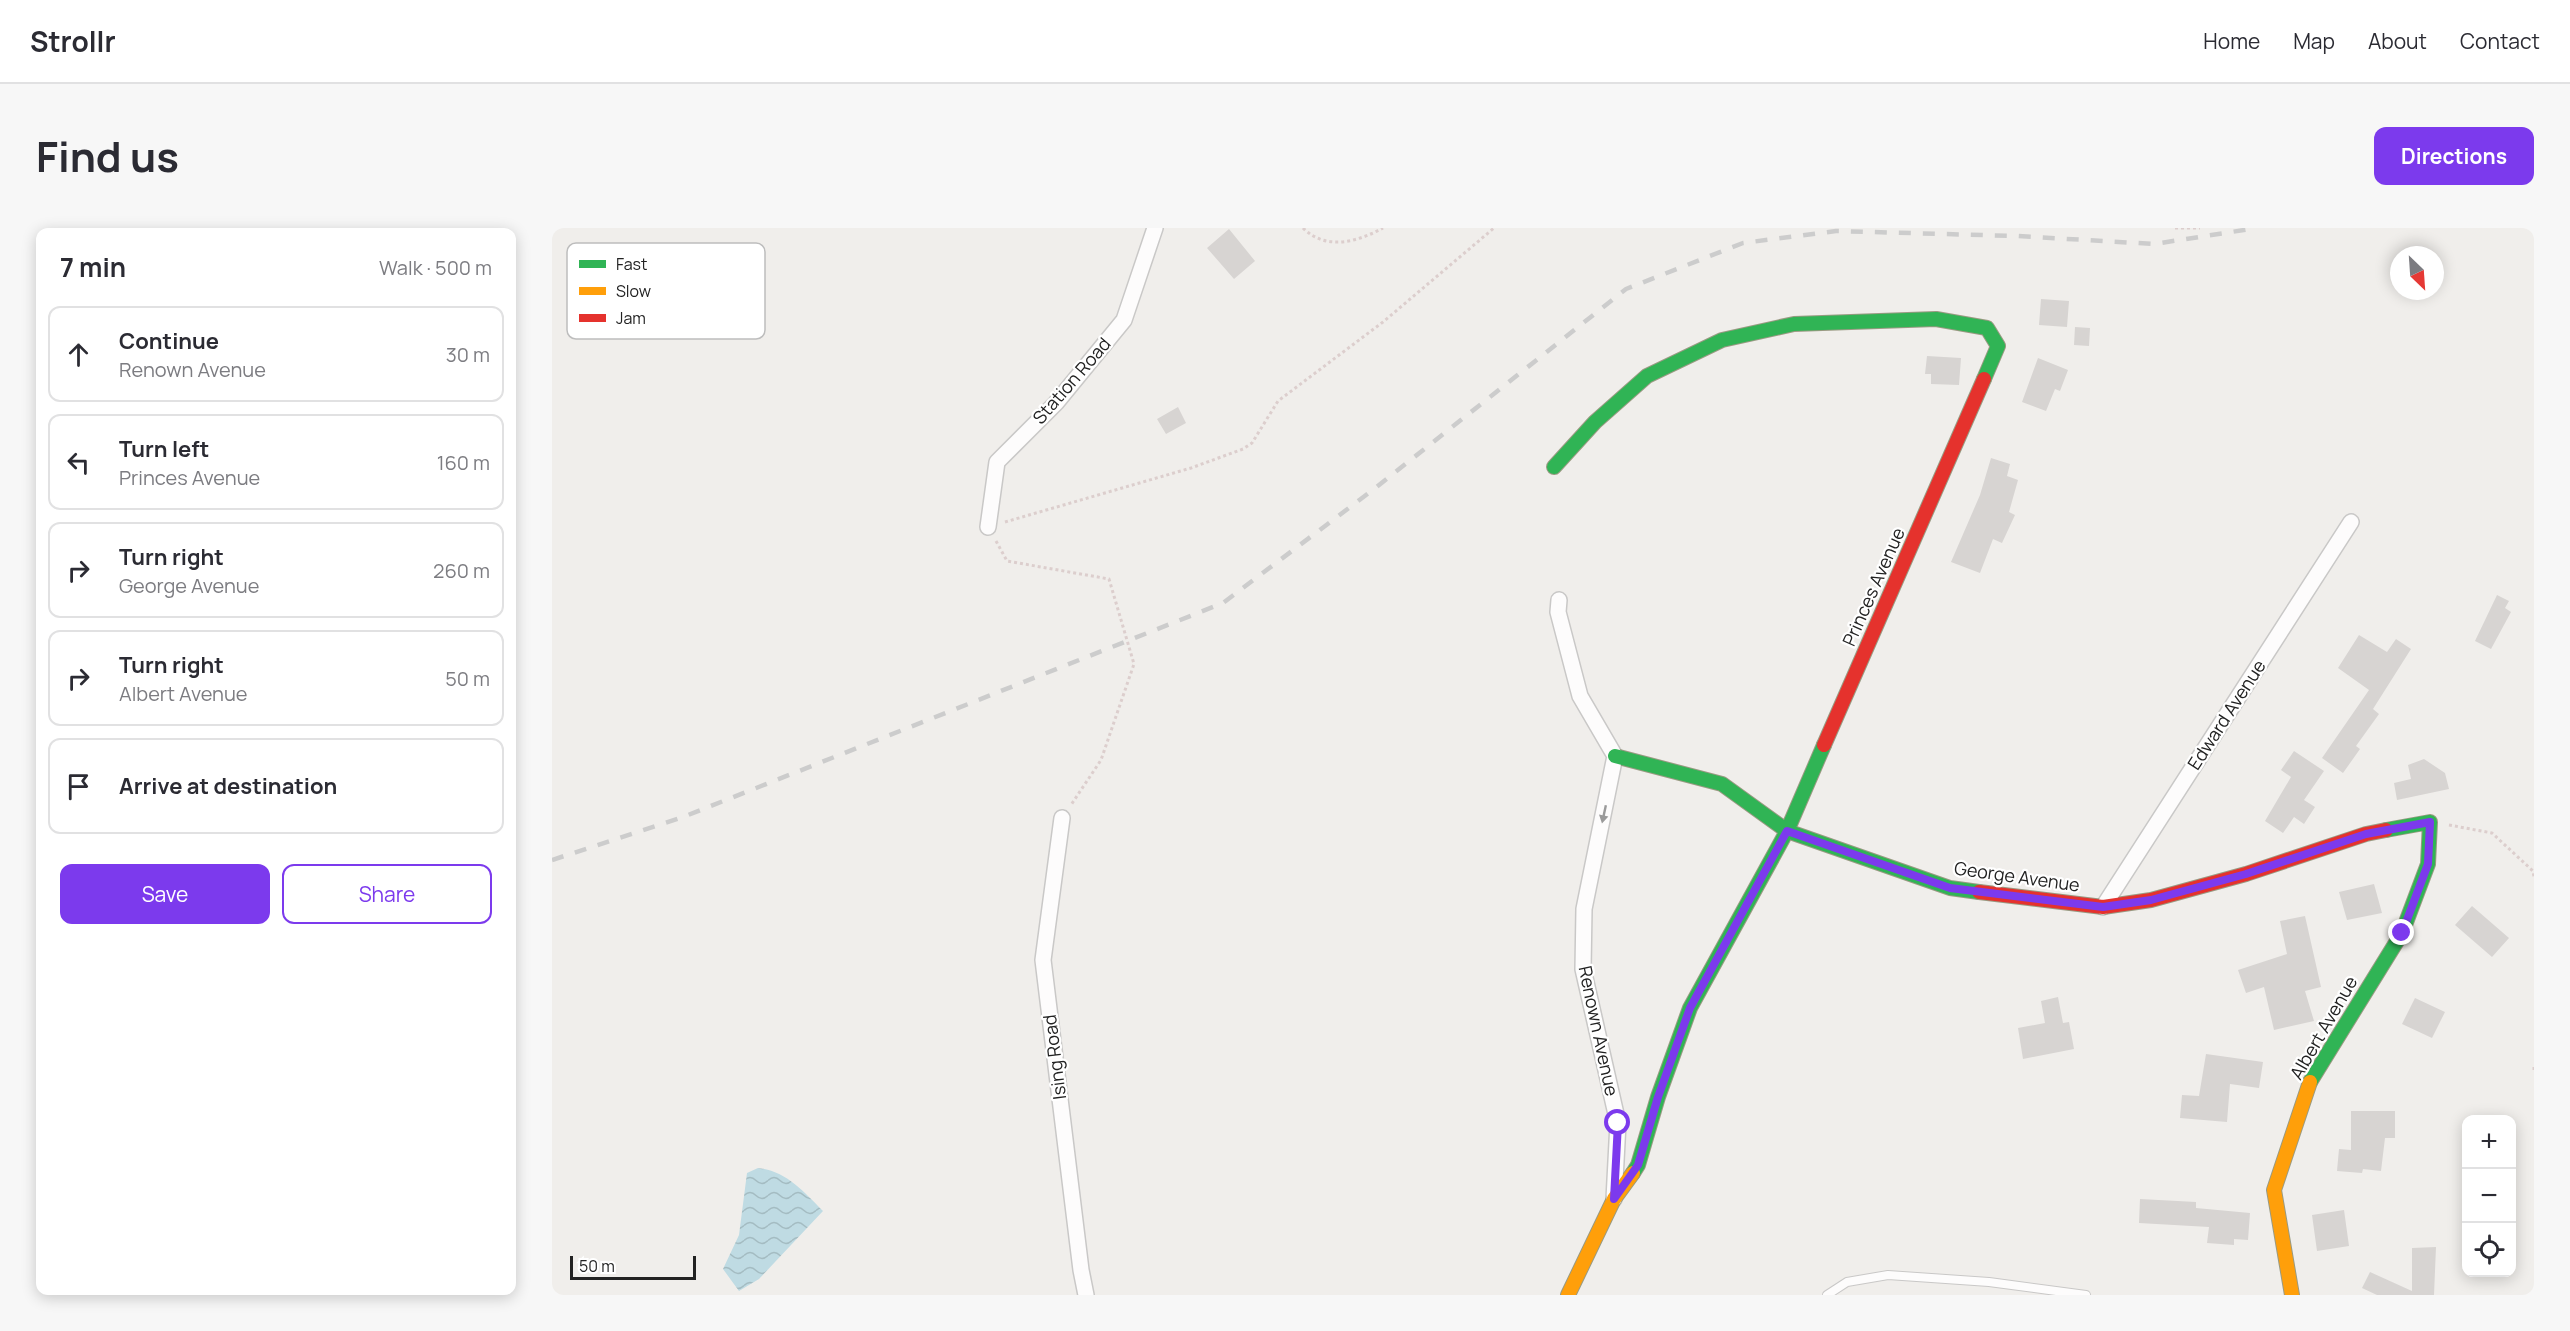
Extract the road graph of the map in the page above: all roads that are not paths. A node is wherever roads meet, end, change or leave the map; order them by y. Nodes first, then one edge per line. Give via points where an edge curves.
1 (1155, 228) edge
2 (1554, 468) dead end
3 (2351, 522) dead end
4 (988, 526) road end
5 (1559, 600) dead end
6 (1615, 756) junction
7 (1062, 818) road end
8 (2430, 822) joint
9 (1787, 831) junction
10 (2103, 907) junction
11 (1614, 1199) junction
12 (1086, 1295) edge
13 (1568, 1295) edge
14 (1827, 1295) edge
15 (2086, 1295) edge
16 (2292, 1295) edge

1 - 4 street, Station Road via 1124,320 1056,403 997,462
2 - 9 street, Princes Avenue via 1595,422 1647,376 1722,340 1794,324 1936,319 1987,328 1998,346
3 - 10 street, Edward Avenue
5 - 6 street via 1558,612 1580,696
6 - 9 street, George Avenue via 1722,784
6 -> 11 street, Renown Avenue via 1584,909 1583,969 1618,1123
7 - 12 street, Ising Road via 1043,960
8 - 10 street, George Avenue via 2366,834 2246,874 2151,900
8 - 16 street, Albert Avenue via 2428,864 2402,933 2310,1081 2274,1190
9 - 10 street, George Avenue via 1950,888
9 - 11 street, Princes Avenue via 1690,1008 1638,1165
11 - 13 street, Princes Avenue
14 - 15 lane via 1847,1282 1888,1275 1989,1282

